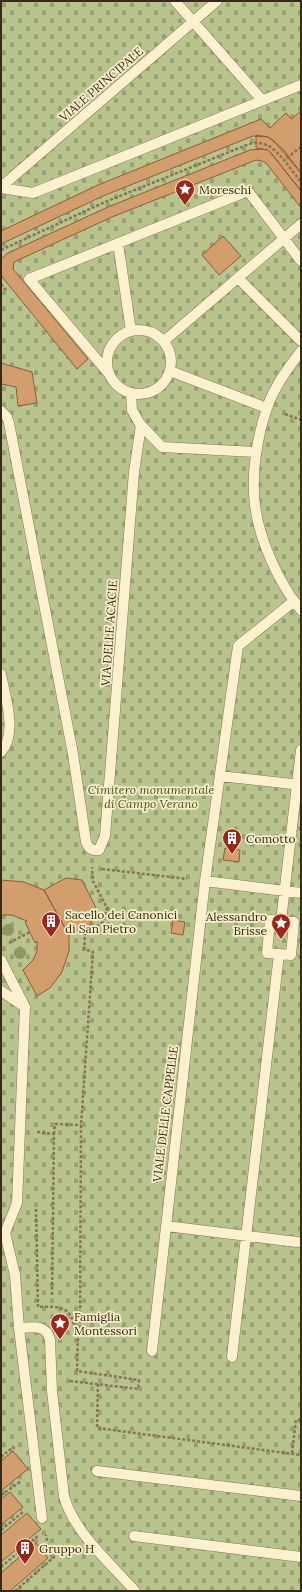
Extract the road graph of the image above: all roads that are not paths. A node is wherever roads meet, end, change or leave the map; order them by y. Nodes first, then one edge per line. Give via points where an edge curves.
1 (175, 1) edge
2 (218, 1) edge
3 (193, 22) junction
4 (301, 85) edge
5 (262, 100) junction
6 (1, 188) edge
7 (301, 224) edge
8 (284, 238) junction
9 (118, 244) junction
10 (301, 261) edge
11 (238, 278) junction
12 (131, 331) junction
13 (164, 341) junction
14 (301, 341) edge
15 (301, 351) edge
16 (170, 371) junction
17 (110, 375) junction
18 (131, 393) junction
19 (267, 408) junction
20 (1, 412) edge
21 (141, 425) junction
22 (256, 452) junction
23 (294, 601) junction
24 (301, 610) edge
25 (1, 674) edge
26 (301, 750) edge
27 (1, 752) edge
28 (220, 776) junction
29 (299, 785) edge
30 (205, 881) junction
31 (285, 891) junction
32 (301, 894) edge
33 (281, 921) junction
34 (278, 954) junction
35 (1, 960) edge
36 (1, 991) edge
37 (25, 1007) junction
38 (166, 1226) junction
39 (2, 1231) edge
40 (246, 1236) junction
41 (297, 1242) dead end
42 (19, 1328) junction
43 (152, 1351) dead end
44 (232, 1357) dead end
45 (97, 1470) dead end
46 (301, 1496) edge
47 (42, 1518) road end
48 (134, 1536) dead end
49 (301, 1557) edge
50 (136, 1591) edge

1 - 3 lane
2 - 3 lane, VIALE PRINCIPALE
3 - 5 lane
3 - 6 lane, VIALE PRINCIPALE
4 - 5 lane
5 - 6 lane via 33,193
7 - 8 lane
8 - 9 lane via 248,191
8 - 10 lane
8 - 11 lane
9 - 12 lane
9 - 17 lane via 29,279
11 - 13 lane
11 - 14 lane
12 - 13 lane via 149,331
12 - 17 lane via 122,334 110,348 107,361
13 - 16 lane via 171,355
15 - 19 lane via 283,375
16 - 18 lane via 159,388 141,394
16 - 19 lane
17 - 18 lane via 122,389
18 - 21 lane via 132,410
19 - 22 lane
20 - 21 lane, VIA DELLE ACACIE via 9,423 73,754 86,842 88,848 93,851 99,850 103,842 108,813 134,472
21 - 22 lane via 162,447
22 - 23 lane via 255,505 268,555
23 - 24 lane
23 - 28 lane, VIALE DELLE CAPPELLE via 238,646
25 - 27 lane via 10,726 8,741
26 - 29 lane
28 - 29 lane
28 - 30 lane, VIALE DELLE CAPPELLE
29 - 31 lane
30 - 31 lane
30 - 38 lane, VIALE DELLE CAPPELLE
31 - 32 lane
31 - 33 lane
33 - 34 lane via 270,920 267,952
33 - 34 lane via 294,922 291,955
34 - 40 lane
35 - 37 lane
36 - 37 lane
37 - 39 lane via 17,1203
38 - 40 lane
38 - 43 lane, VIALE DELLE CAPPELLE
39 - 42 lane via 15,1275
40 - 41 lane
40 - 44 lane
42 - 47 lane
42 - 50 lane via 44,1328 50,1340 52,1391 68,1512 78,1527
45 - 46 lane
48 - 49 lane

